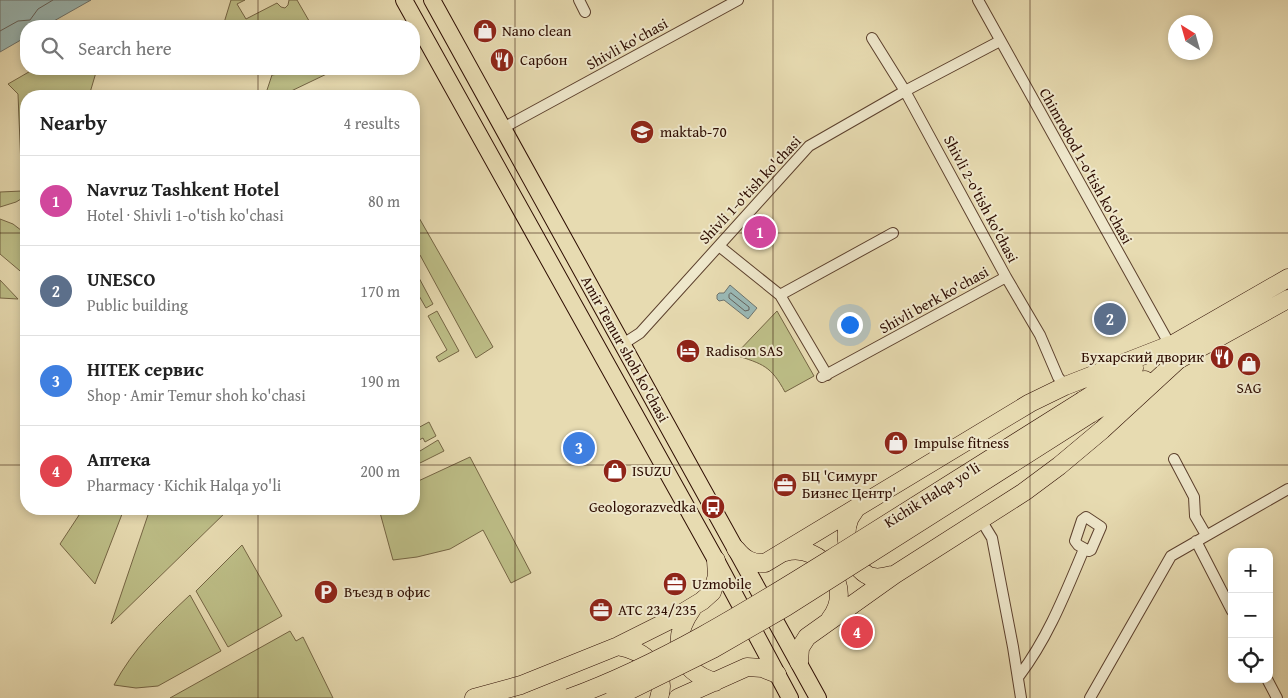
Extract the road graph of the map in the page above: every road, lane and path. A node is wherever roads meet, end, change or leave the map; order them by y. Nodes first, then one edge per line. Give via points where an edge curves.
1 (404, 0) edge
2 (432, 0) edge
3 (579, 0) edge
4 (738, 0) edge
5 (978, 0) edge
6 (586, 12) dead end
7 (415, 20) edge
8 (420, 29) edge
9 (872, 38) dead end
10 (1000, 41) junction
11 (906, 91) junction
12 (503, 128) junction
13 (536, 189) junction
14 (516, 200) junction
15 (893, 233) dead end
16 (720, 246) junction
17 (1006, 277) junction
18 (1288, 278) edge
19 (780, 296) junction
20 (1288, 299) edge
21 (622, 344) junction
22 (1174, 353) junction
23 (1062, 381) junction
24 (1086, 407) junction
25 (1174, 459) dead end
26 (1288, 489) edge
27 (855, 510) junction
28 (981, 520) junction
29 (1206, 535) junction
30 (1196, 541) junction
31 (736, 549) junction
32 (1084, 549) dead end
33 (786, 552) junction
34 (716, 560) junction
35 (894, 575) junction
36 (1228, 603) edge
37 (692, 608) junction
38 (828, 622) junction
39 (618, 646) junction
40 (799, 662) junction
41 (777, 674) junction
42 (1019, 676) junction
43 (715, 682) junction
44 (1269, 683) edge
45 (474, 698) edge
46 (569, 698) edge
47 (614, 698) edge
48 (658, 698) edge
49 (678, 698) edge
50 (790, 698) edge
51 (818, 698) edge
52 (1021, 698) edge
53 (1090, 698) edge
54 (1277, 698) edge

1 - 7 main road, Amir Temur shoh ko'chasi
2 - 12 main road, Amir Temur shoh ko'chasi
3 - 6 street
4 - 12 street, Shivli ko'chasi
5 - 10 street, Chimrobod 1-o'tish ko'chasi
8 - 14 main road, Amir Temur shoh ko'chasi
9 - 11 street, Shivli 2-o'tish ko'chasi
10 - 11 street, Shivli 1-o'tish ko'chasi
10 - 22 street, Chimrobod 1-o'tish ko'chasi
11 - 16 street, Shivli 1-o'tish ko'chasi via 809,146
11 - 17 street, Shivli 2-o'tish ko'chasi
12 - 13 main road, Amir Temur shoh ko'chasi
13 - 14 main road
13 - 21 main road, Amir Temur shoh ko'chasi
14 - 34 main road, Amir Temur shoh ko'chasi
15 - 19 street
16 - 19 street
16 - 21 street, Shivli 1-o'tish ko'chasi via 640,333
17 - 19 street, Shivli berk ko'chasi via 825,376
17 - 23 street, Shivli 2-o'tish ko'chasi
18 - 22 highway, Kichik Halqa yo'li
20 - 22 highway, Kichik Halqa yo'li
21 - 31 main road, Amir Temur shoh ko'chasi
22 - 23 highway
22 - 24 highway, Kichik Halqa yo'li
22 - 28 highway via 1064,462
23 - 27 highway
24 - 46 highway, Kichik Halqa yo'li, bridge via 747,609 637,669
24 - 47 highway, Kichik Halqa yo'li, bridge via 786,607 713,649
25 - 29 street via 1194,498 1196,516
26 - 29 street
27 - 33 highway
27 - 35 highway via 846,531 852,557 870,576
28 - 35 highway
28 - 42 street via 992,538
29 - 30 street
30 - 36 street
30 - 53 street via 1171,556
31 - 33 highway via 745,558 760,564
31 - 40 main road, Amir Temur shoh ko'chasi
32 - 42 street via 1052,625
33 - 38 highway via 811,553 822,560 835,576 839,601
34 - 37 highway via 715,586 708,597
34 - 41 main road, Amir Temur shoh ko'chasi
35 - 38 highway
37 - 39 highway
37 - 43 highway via 681,631 682,655 695,673
38 - 40 highway via 803,642
39 - 45 highway via 522,685
39 - 48 highway via 640,653 653,665 661,687
40 - 51 main road, Amir Temur shoh ko'chasi
41 - 43 highway via 747,667
41 - 50 main road, Amir Temur shoh ko'chasi
42 - 52 street
43 - 49 highway
44 - 54 street

